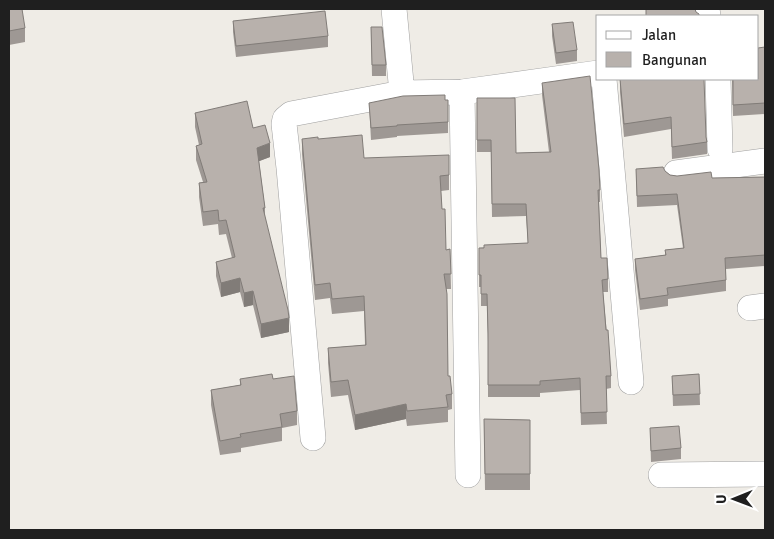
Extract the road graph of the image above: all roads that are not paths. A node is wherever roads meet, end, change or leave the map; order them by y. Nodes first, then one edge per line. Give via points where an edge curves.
1 (394, 9) edge
2 (596, 73) edge
3 (604, 80) edge
4 (718, 80) edge
5 (462, 92) junction
6 (402, 93) junction
7 (720, 149) dead end
8 (765, 162) edge
9 (676, 173) dead end
10 (630, 382) dead end
11 (313, 438) dead end
12 (765, 474) edge
13 (468, 475) dead end
14 (661, 475) dead end

1 - 6 street
2 - 5 street
3 - 10 street
4 - 7 street
5 - 6 street
5 - 13 street
6 - 11 street via 291,114 284,124
8 - 9 street
12 - 14 street

